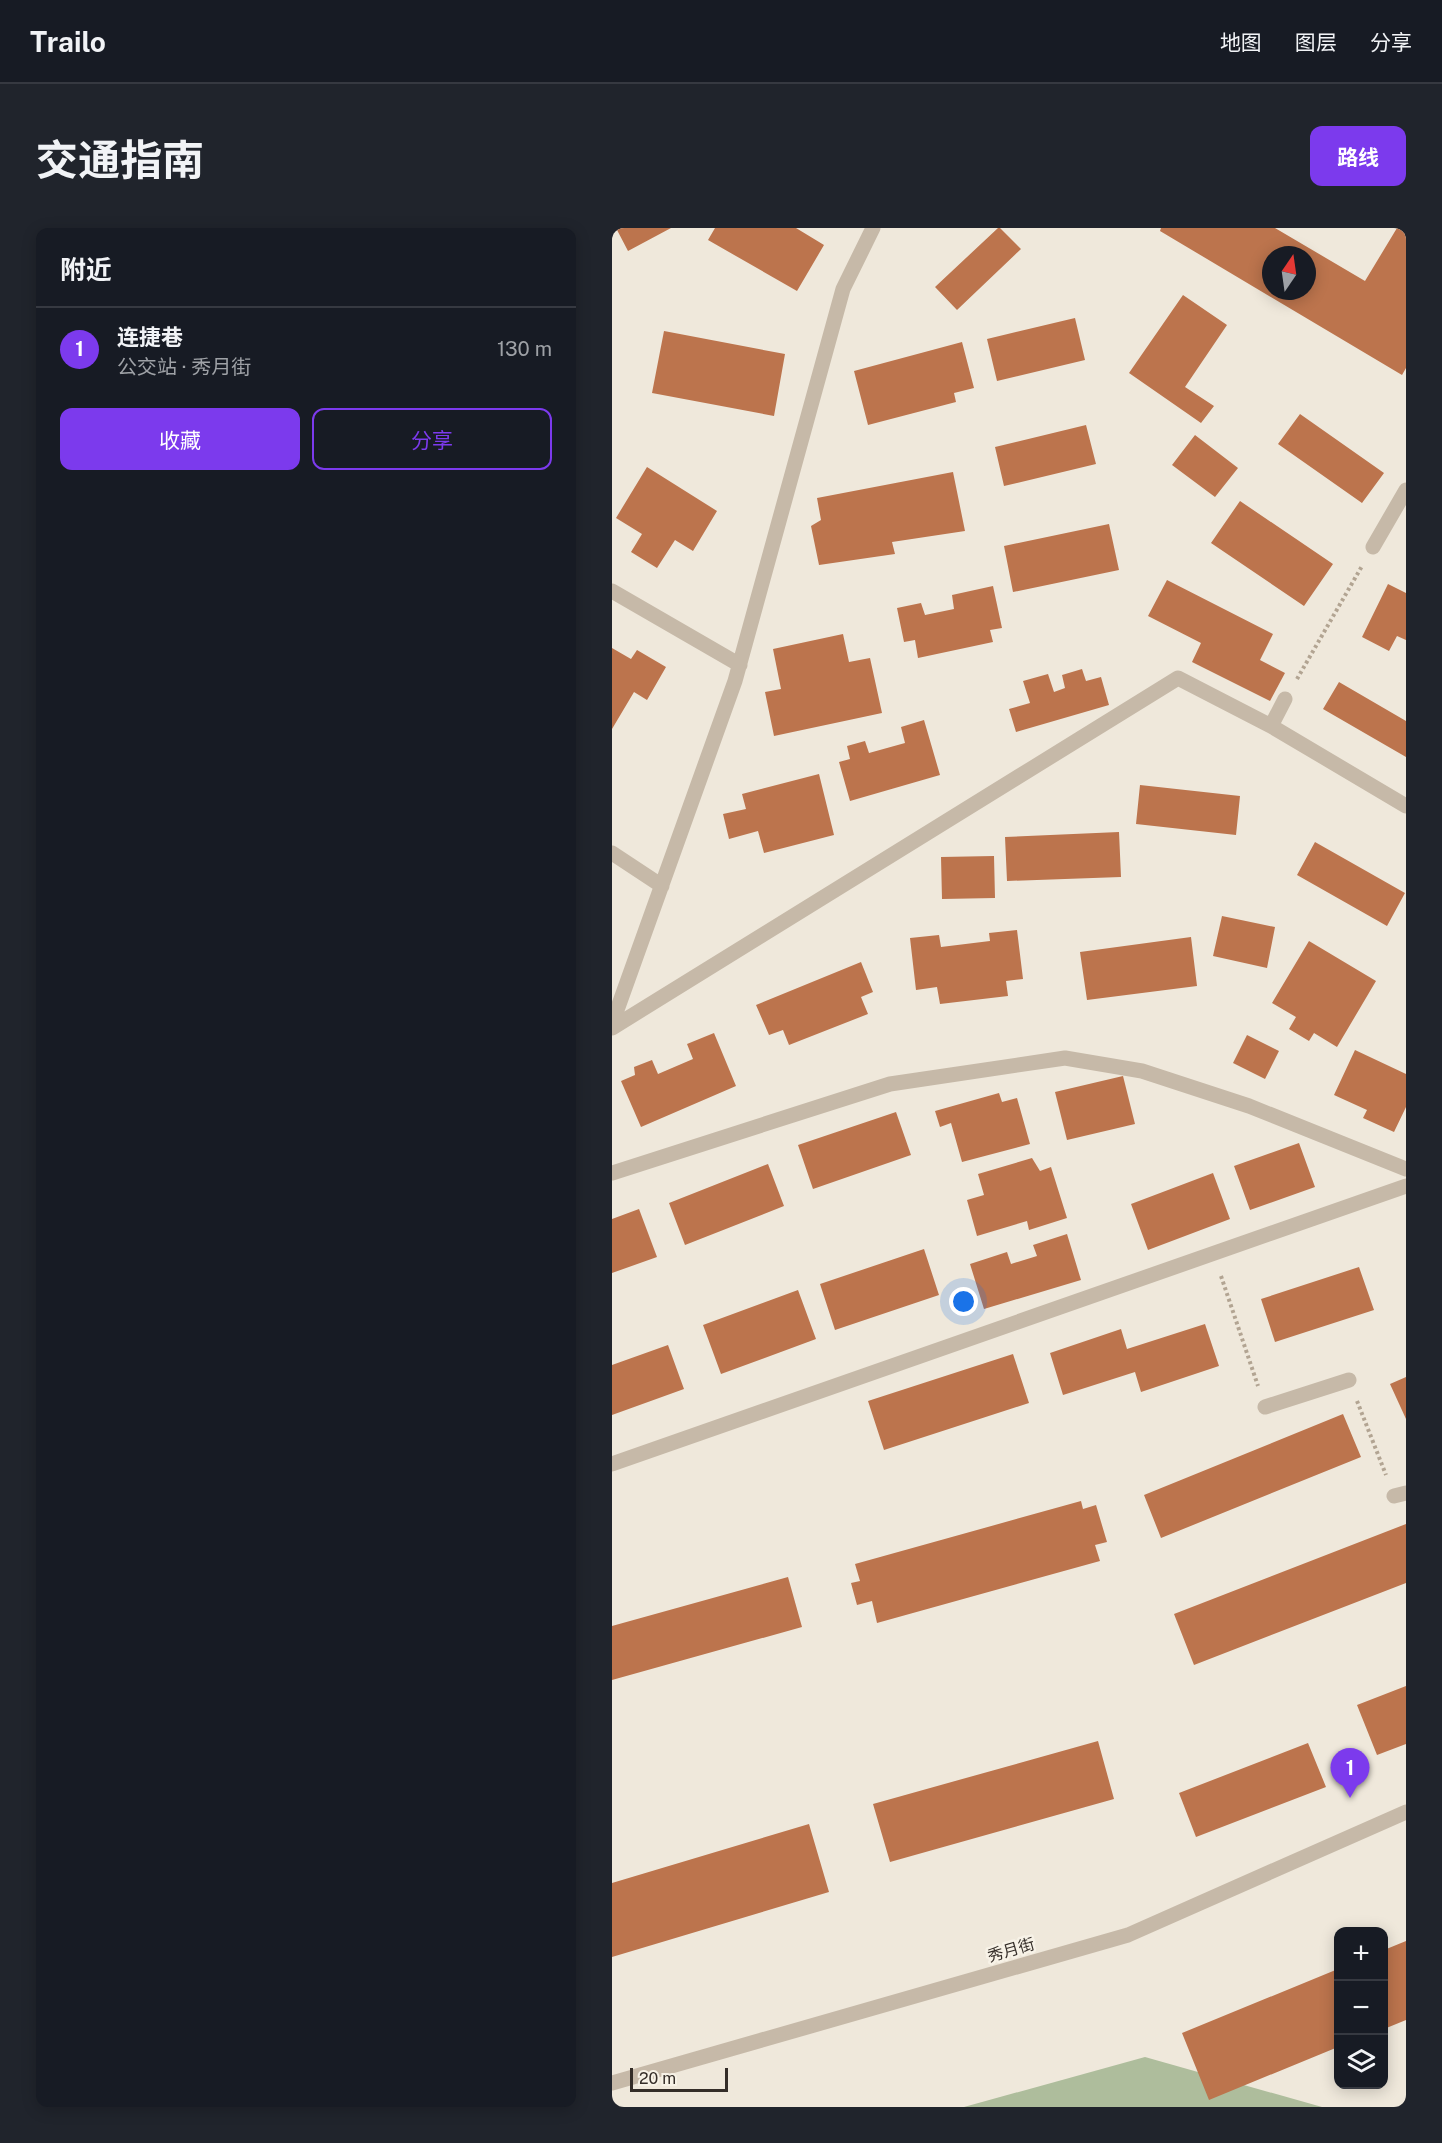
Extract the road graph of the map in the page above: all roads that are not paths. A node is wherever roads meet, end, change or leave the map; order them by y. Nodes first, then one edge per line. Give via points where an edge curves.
1 (873, 228) edge
2 (1406, 490) edge
3 (1373, 547) road end
4 (612, 591) edge
5 (740, 665) junction
6 (1285, 699) road end
7 (1271, 726) junction
8 (1406, 806) edge
9 (612, 853) edge
10 (662, 886) junction
11 (612, 1026) edge
12 (1406, 1169) edge
13 (612, 1173) edge
14 (1406, 1186) edge
15 (1349, 1380) road end
16 (1265, 1407) road end
17 (612, 1464) edge
18 (1406, 1812) edge
19 (612, 2083) edge

1 - 5 street via 843,289
2 - 3 street
4 - 5 street
5 - 10 street
6 - 7 street
7 - 8 street
7 - 11 street via 1178,678
9 - 10 street
10 - 11 street
12 - 13 street via 1249,1106 1164,1078 1065,1058 890,1084
14 - 17 street
15 - 16 street
18 - 19 street, 秀月街 via 1128,1935

